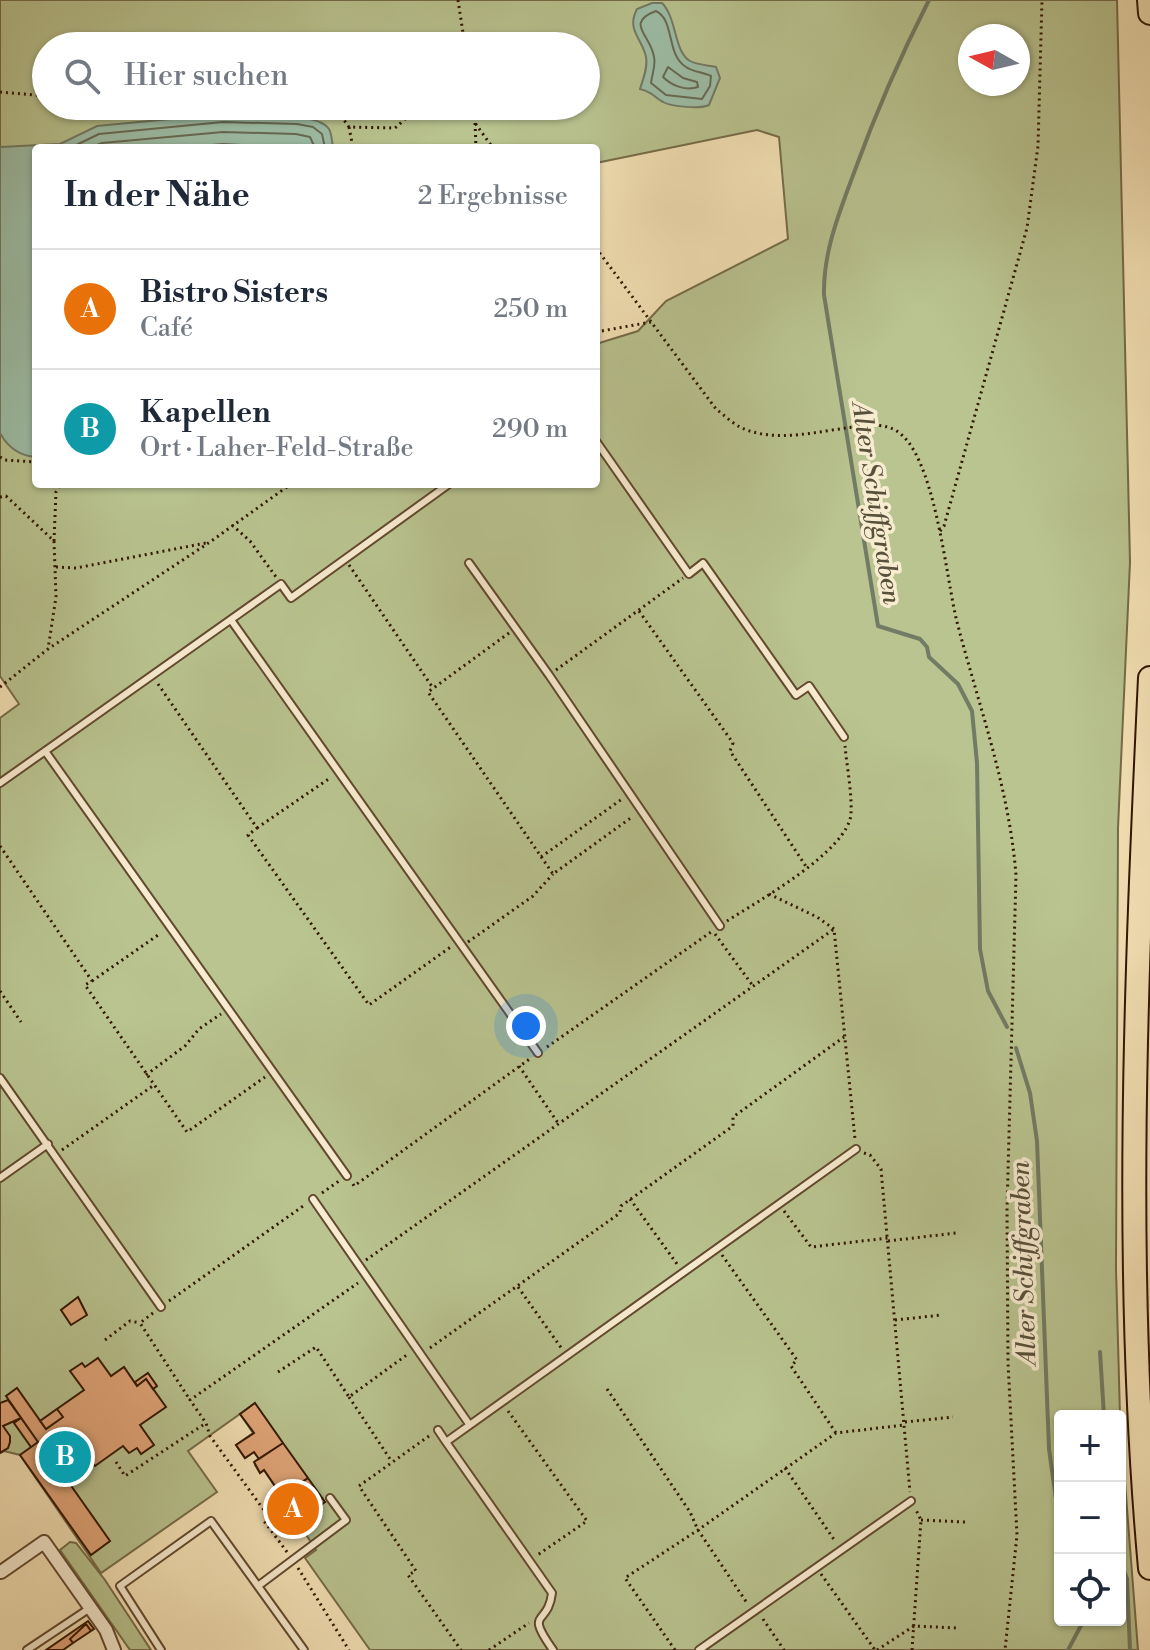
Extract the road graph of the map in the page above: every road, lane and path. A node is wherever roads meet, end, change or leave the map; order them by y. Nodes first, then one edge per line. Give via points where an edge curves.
1 (458, 0) edge
2 (1042, 0) edge
3 (1149, 1) edge
4 (1150, 13) edge
5 (463, 32) edge
6 (0, 92) edge
7 (32, 95) edge
8 (344, 120) edge
9 (404, 120) edge
10 (475, 120) edge
11 (475, 123) junction
12 (349, 127) junction
13 (352, 144) edge
14 (476, 144) edge
15 (490, 144) edge
16 (600, 253) edge
17 (651, 322) junction
18 (600, 331) edge
19 (600, 447) edge
20 (0, 457) edge
21 (32, 461) edge
22 (58, 488) edge
23 (285, 488) edge
24 (443, 488) edge
25 (0, 497) edge
26 (232, 525) junction
27 (940, 531) junction
28 (54, 541) junction
29 (210, 542) junction
30 (345, 559) junction
31 (469, 563) dead end
32 (56, 567) junction
33 (689, 574) junction
34 (281, 584) junction
35 (639, 611) junction
36 (231, 620) junction
37 (515, 629) junction
38 (48, 649) junction
39 (151, 675) junction
40 (549, 675) junction
41 (1150, 678) edge
42 (0, 687) edge
43 (433, 688) junction
44 (844, 737) joint
45 (45, 751) junction
46 (339, 771) junction
47 (0, 783) edge
48 (630, 793) junction
49 (641, 810) junction
50 (257, 828) junction
51 (0, 846) edge
52 (541, 857) junction
53 (807, 868) junction
54 (553, 874) junction
55 (769, 894) junction
56 (170, 926) junction
57 (720, 926) junction
58 (834, 929) junction
59 (713, 931) junction
60 (460, 944) junction
61 (92, 981) junction
62 (754, 988) junction
63 (0, 991) edge
64 (229, 1008) junction
65 (21, 1022) dead end
66 (844, 1037) junction
67 (538, 1053) junction
68 (519, 1066) junction
69 (274, 1071) junction
70 (146, 1075) junction
71 (0, 1078) edge
72 (154, 1085) junction
73 (558, 1124) junction
74 (48, 1144) junction
75 (856, 1149) junction
76 (56, 1155) junction
77 (347, 1176) junction
78 (0, 1178) edge
79 (313, 1199) junction
80 (630, 1199) junction
81 (779, 1204) junction
82 (956, 1233) dead end
83 (888, 1239) junction
84 (717, 1249) junction
85 (360, 1264) junction
86 (683, 1273) junction
87 (368, 1276) junction
88 (518, 1286) junction
89 (161, 1307) junction
90 (942, 1315) dead end
91 (895, 1320) junction
92 (140, 1323) junction
93 (105, 1340) dead end
94 (418, 1347) junction
95 (423, 1354) junction
96 (567, 1356) junction
97 (278, 1372) dead end
98 (607, 1389) dead end
99 (349, 1397) junction
100 (190, 1400) junction
101 (502, 1402) junction
102 (953, 1417) dead end
103 (206, 1423) junction
104 (904, 1423) junction
105 (469, 1424) junction
106 (438, 1430) joint
107 (836, 1433) junction
108 (446, 1442) junction
109 (116, 1462) dead end
110 (392, 1462) junction
111 (785, 1468) junction
112 (330, 1498) dead end
113 (911, 1501) junction
114 (290, 1513) dead end
115 (921, 1520) junction
116 (965, 1522) dead end
117 (269, 1527) junction
118 (698, 1530) junction
119 (840, 1549) junction
120 (293, 1559) junction
121 (530, 1561) junction
122 (817, 1567) junction
123 (1150, 1568) edge
124 (1, 1572) edge
125 (258, 1586) junction
126 (90, 1608) junction
127 (757, 1609) junction
128 (539, 1618) junction
129 (914, 1626) junction
130 (957, 1628) dead end
131 (27, 1650) edge
132 (114, 1650) edge
133 (161, 1650) edge
134 (304, 1650) edge
135 (349, 1650) edge
136 (461, 1650) edge
137 (489, 1650) edge
138 (553, 1650) edge
139 (675, 1650) edge
140 (699, 1650) edge
141 (784, 1650) edge
142 (876, 1650) edge
143 (912, 1650) edge
144 (1005, 1650) edge

1 - 5 path
2 - 27 path via 1038,146 1027,228
3 - 4 highway
6 - 7 path
8 - 12 path
9 - 12 path via 395,128
10 - 11 path
11 - 14 path
11 - 15 path
12 - 13 path
16 - 17 path
17 - 18 path
17 - 27 path via 716,409 740,427 787,435 879,424 897,431 924,473
19 - 33 lane
20 - 21 path
22 - 28 path
23 - 26 path
24 - 30 lane
25 - 28 path via 6,496
26 - 29 path
26 - 34 path
27 - 144 path via 957,621 1003,784 1016,875 1007,1224 1017,1535
28 - 32 path
29 - 32 path via 76,568
29 - 38 path
30 - 34 lane via 291,598
30 - 43 path
31 - 37 lane
32 - 38 path
33 - 35 path
33 - 44 lane via 703,563 796,695 809,686
34 - 36 lane
35 - 40 path
35 - 53 path via 733,743 730,751
36 - 39 lane
36 - 46 lane
37 - 40 lane
37 - 43 path
38 - 42 path
39 - 45 lane
39 - 50 path
40 - 48 lane
41 - 123 highway via 1133,1192 1138,1409
43 - 52 path via 428,692
44 - 53 path via 851,814 838,843
45 - 47 lane
45 - 56 lane
46 - 50 path
46 - 60 lane
48 - 49 lane
48 - 52 path
49 - 54 path
49 - 57 lane
50 - 60 path via 248,835 369,1005
51 - 61 path
52 - 54 path
53 - 55 path
54 - 60 path via 533,896
55 - 57 path
55 - 58 path
56 - 61 path
56 - 64 lane
57 - 59 path
58 - 62 path
58 - 66 path
59 - 62 path
59 - 67 path
60 - 67 lane
61 - 70 path via 85,985
62 - 73 path
63 - 65 path
64 - 69 lane
64 - 70 path
66 - 75 path
66 - 80 path
67 - 68 path
68 - 73 path
68 - 77 path via 354,1186
69 - 72 path via 187,1132
69 - 77 lane
70 - 72 path
71 - 74 lane
72 - 76 path
73 - 85 path
74 - 76 lane
74 - 78 lane
75 - 81 lane
75 - 83 path via 870,1155 881,1169
76 - 89 lane
77 - 79 path
79 - 85 lane
79 - 89 path
80 - 86 path
80 - 88 path via 620,1213
81 - 83 path via 811,1247
81 - 84 lane
82 - 83 path
83 - 91 path
84 - 86 lane
84 - 107 path via 797,1360 791,1366
85 - 87 lane
86 - 96 lane
87 - 94 lane
87 - 100 path
88 - 95 path
88 - 96 path
89 - 92 path
90 - 91 path
91 - 104 path
92 - 93 path via 130,1321
92 - 100 path
94 - 95 lane
94 - 99 path
95 - 105 lane
96 - 101 lane
97 - 99 path via 316,1347
98 - 118 path
99 - 110 path
100 - 103 path
101 - 105 lane
101 - 121 path via 587,1521
102 - 104 path
103 - 109 path via 125,1476
103 - 117 path via 269,1517 264,1521
104 - 107 path
104 - 113 path
105 - 108 lane
106 - 108 lane
106 - 110 path
107 - 111 path
108 - 121 lane
110 - 136 path via 359,1486 416,1571 408,1575
111 - 118 path
111 - 119 path
112 - 120 lane via 346,1520
113 - 115 path
113 - 119 lane
114 - 117 path
115 - 116 path
115 - 129 path
117 - 120 path
118 - 127 path via 747,1604
118 - 139 path via 625,1578
119 - 122 lane
120 - 125 lane
120 - 135 path
121 - 128 lane via 552,1593
122 - 127 lane
122 - 142 path
124 - 126 street via 44,1542
125 - 133 lane via 211,1521 120,1586
125 - 134 lane
126 - 131 lane
126 - 132 street
127 - 140 lane
127 - 141 path
128 - 137 path
128 - 138 lane via 538,1629
129 - 130 path
129 - 142 path
129 - 143 path

